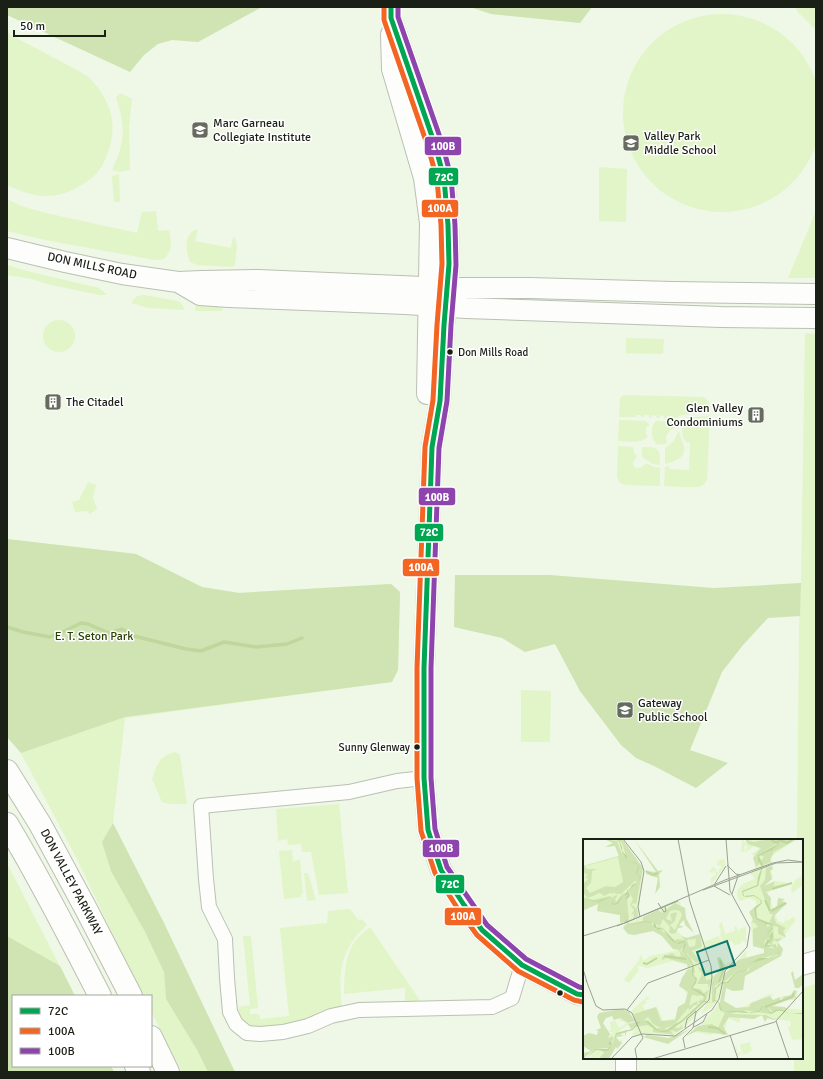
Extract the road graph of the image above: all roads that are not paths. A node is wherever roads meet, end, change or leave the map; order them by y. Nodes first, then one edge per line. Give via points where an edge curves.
1 (391, 12) edge
2 (7, 248) edge
3 (816, 294) edge
4 (438, 297) junction
5 (816, 318) edge
6 (7, 771) edge
7 (424, 778) junction
8 (7, 824) edge
9 (816, 961) edge
10 (522, 965) junction
11 (803, 965) edge
12 (99, 995) edge
13 (130, 995) edge
14 (583, 995) edge
15 (152, 1039) edge
16 (626, 1059) edge
17 (168, 1072) edge
18 (626, 1072) edge

1 - 4 main road via 392,69 424,178
2 - 4 main road, DON MILLS ROAD via 122,274 178,282 200,295 247,298
3 - 4 main road, DON MILLS ROAD via 530,288
4 - 5 main road, DON MILLS ROAD via 721,317
4 - 7 main road via 428,325 427,400 432,443 424,668
6 - 13 highway, DON VALLEY PARKWAY via 40,824
7 - 10 main road via 428,830 441,870 482,930
7 - 10 street via 349,792 201,806 209,907 225,939 230,1012 236,1024 247,1033 260,1034 308,1026 331,1016 359,1010 492,1007 512,998
8 - 12 highway
9 - 11 main road
10 - 14 main road
15 - 17 highway
16 - 18 main road

